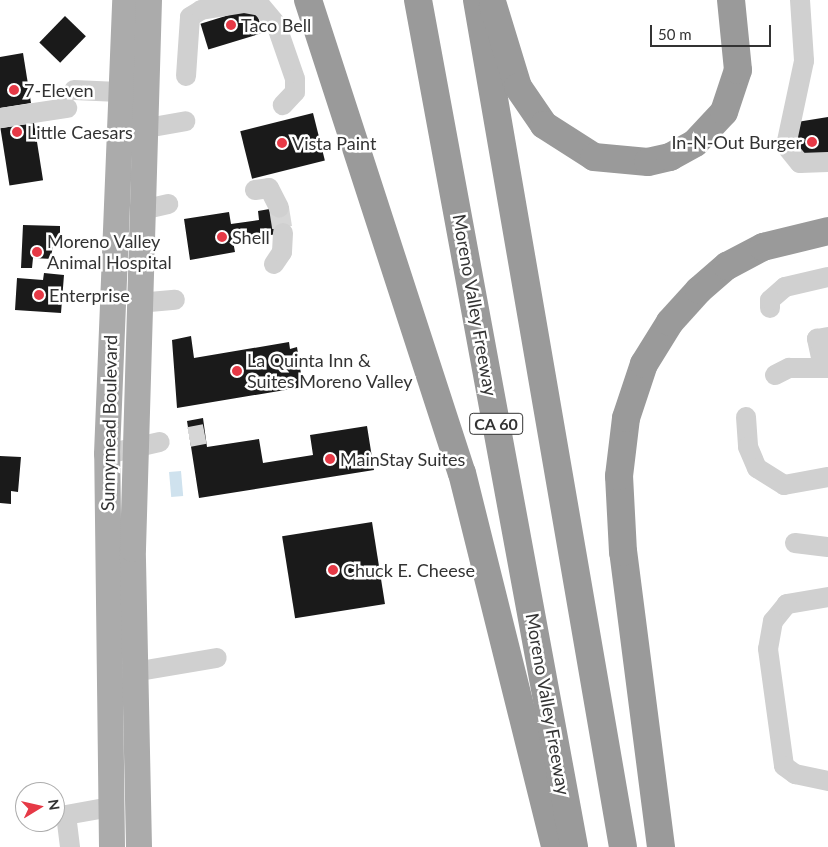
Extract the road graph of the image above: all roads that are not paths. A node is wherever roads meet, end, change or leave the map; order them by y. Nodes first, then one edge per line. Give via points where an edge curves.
1 (125, 0) edge
2 (149, 0) edge
3 (308, 0) edge
4 (418, 0) edge
5 (477, 0) edge
6 (492, 0) edge
7 (731, 0) edge
8 (800, 0) edge
9 (186, 76) dead end
10 (74, 90) dead end
11 (119, 92) junction
12 (283, 105) dead end
13 (67, 108) dead end
14 (0, 118) edge
15 (185, 121) dead end
16 (147, 128) junction
17 (828, 162) edge
18 (255, 190) dead end
19 (168, 204) dead end
20 (278, 208) tunnel mouth
21 (142, 210) junction
22 (113, 227) junction
23 (828, 230) edge
24 (283, 233) tunnel mouth
25 (274, 264) dead end
26 (828, 277) edge
27 (175, 300) dead end
28 (138, 303) junction
29 (770, 308) dead end
30 (112, 316) junction
31 (828, 337) edge
32 (136, 356) junction
33 (825, 368) edge
34 (775, 375) dead end
35 (746, 417) dead end
36 (160, 442) dead end
37 (134, 446) junction
38 (107, 454) junction
39 (828, 477) edge
40 (795, 543) dead end
41 (828, 547) edge
42 (828, 597) edge
43 (217, 658) dead end
44 (134, 671) junction
45 (107, 676) junction
46 (828, 780) edge
47 (111, 807) junction
48 (70, 847) edge
49 (112, 847) edge
50 (139, 847) edge
51 (555, 847) edge
52 (574, 847) edge
53 (622, 847) edge
54 (661, 847) edge

1 - 11 main road, Sunnymead Boulevard
2 - 16 main road, Sunnymead Boulevard
3 - 51 highway via 462,473
4 - 52 highway, Moreno Valley Freeway / CA 60
5 - 53 highway, CA 60
6 - 7 highway via 518,87 544,125 576,150 619,162 670,157 695,143 724,112 738,70
8 - 17 lane via 804,62 786,146 800,163
9 - 12 lane via 190,17 201,10 244,3 261,6 276,24 295,79 295,92
10 - 11 lane
11 - 22 main road, Sunnymead Boulevard
13 - 14 lane
15 - 16 lane
16 - 21 main road, Sunnymead Boulevard
18 - 20 lane via 269,188
19 - 21 lane
21 - 28 main road, Sunnymead Boulevard
22 - 28 main road via 122,253 126,289
22 - 30 main road, Sunnymead Boulevard
23 - 54 highway via 763,247 727,266 699,290 670,322 644,364 626,418 619,476 623,552
24 - 25 lane via 282,252
26 - 29 lane via 785,286 770,300
27 - 28 lane
28 - 32 main road, Sunnymead Boulevard
30 - 32 main road via 124,318 126,341
30 - 38 main road, Sunnymead Boulevard
31 - 33 lane via 817,339
32 - 37 main road, Sunnymead Boulevard
33 - 34 lane via 789,368
35 - 39 lane via 748,447 757,468 784,485
36 - 37 lane
37 - 38 lane
37 - 44 main road, Sunnymead Boulevard
38 - 45 main road, Sunnymead Boulevard
40 - 41 lane
42 - 46 lane via 787,604 773,621 768,649 784,766 795,774
43 - 44 lane
44 - 45 lane
44 - 50 main road, Sunnymead Boulevard
45 - 47 main road, Sunnymead Boulevard
47 - 48 lane via 66,815
47 - 49 main road, Sunnymead Boulevard

